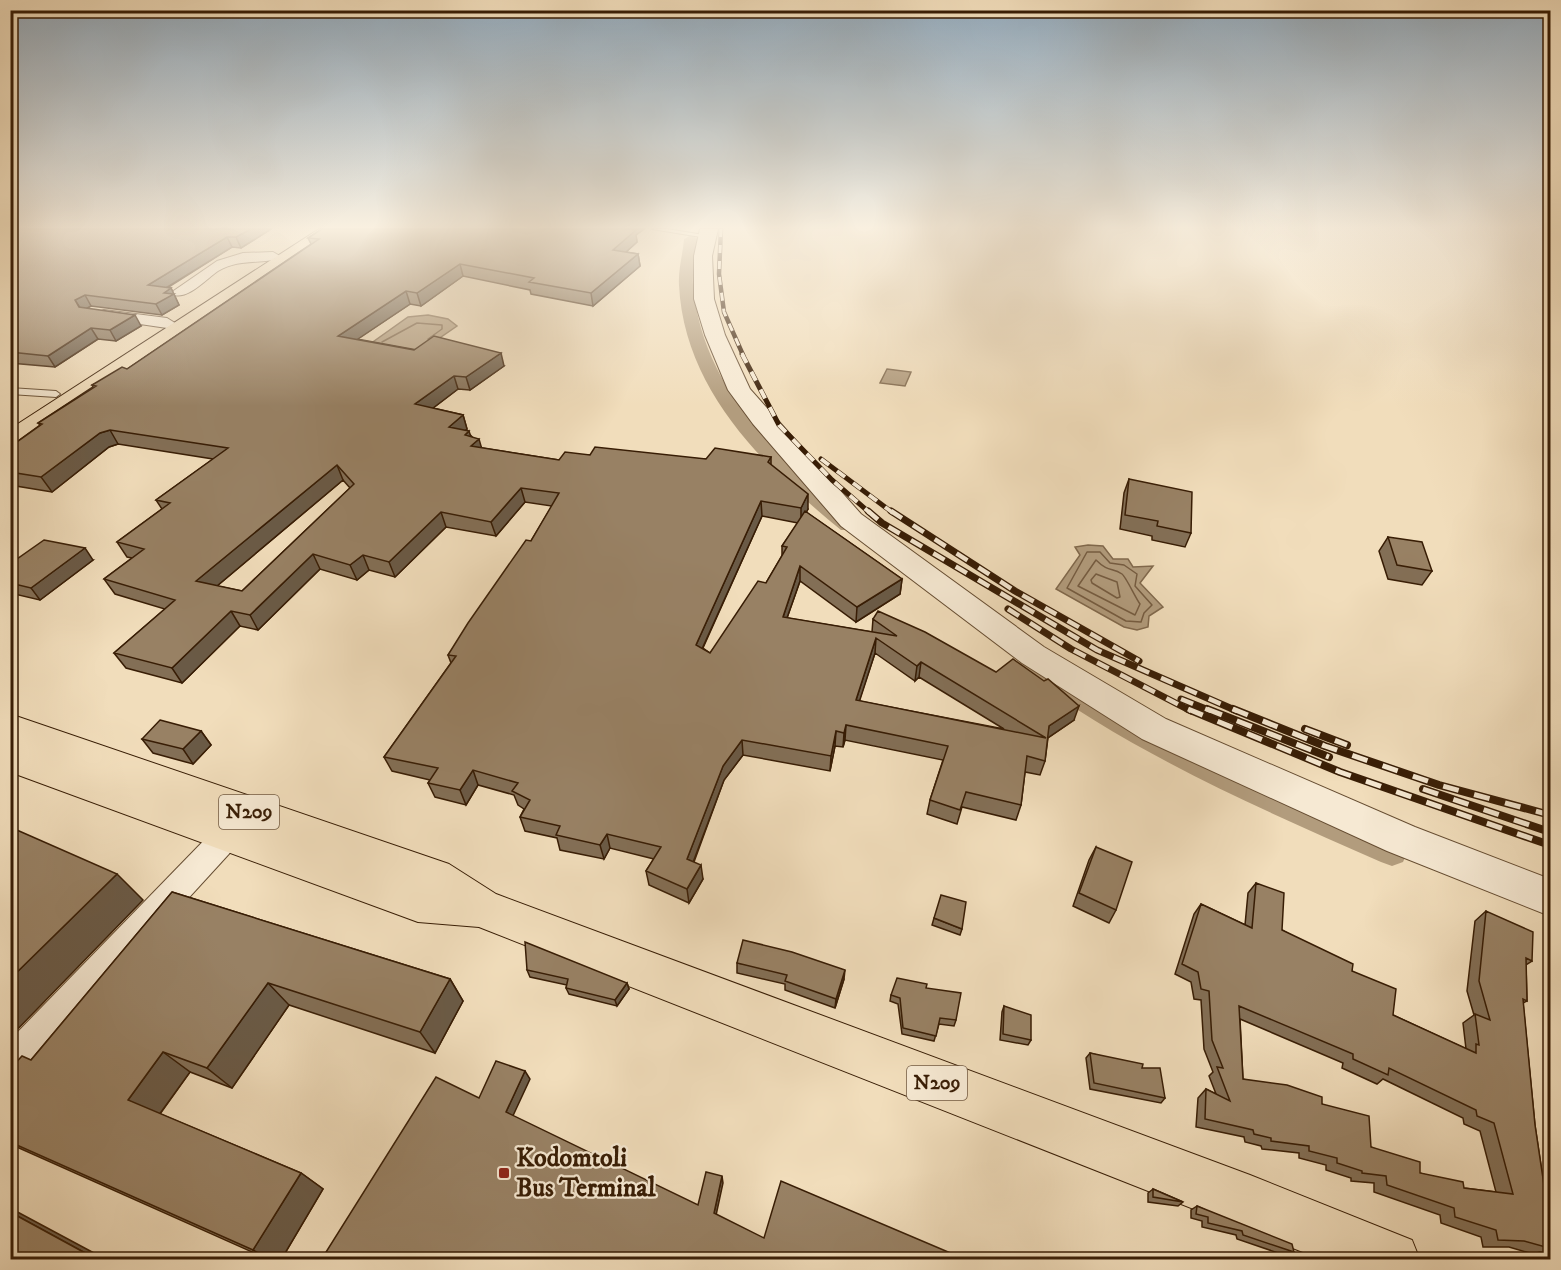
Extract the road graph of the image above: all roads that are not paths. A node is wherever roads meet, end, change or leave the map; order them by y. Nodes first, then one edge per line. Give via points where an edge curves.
1 (184, 288) edge
2 (222, 288) edge
3 (241, 288) edge
4 (704, 288) edge
5 (178, 292) dead end
6 (91, 314) edge
7 (168, 323) junction
8 (10, 392) edge
9 (56, 394) junction
10 (10, 424) edge
11 (10, 441) edge
12 (10, 728) edge
13 (10, 756) edge
14 (228, 836) junction
15 (1551, 898) edge
16 (481, 908) junction
17 (10, 1066) edge
18 (1392, 1260) edge

1 - 5 street
2 - 7 highway
3 - 11 highway
4 - 15 street via 715,335 739,390 851,520 1033,655 1154,729 1401,839
6 - 7 street
7 - 9 highway
8 - 9 lane
9 - 10 highway
12 - 16 highway, N209 via 434,877
13 - 14 highway, N209
14 - 16 highway, N209 via 418,902
14 - 17 street
16 - 18 highway, N209

